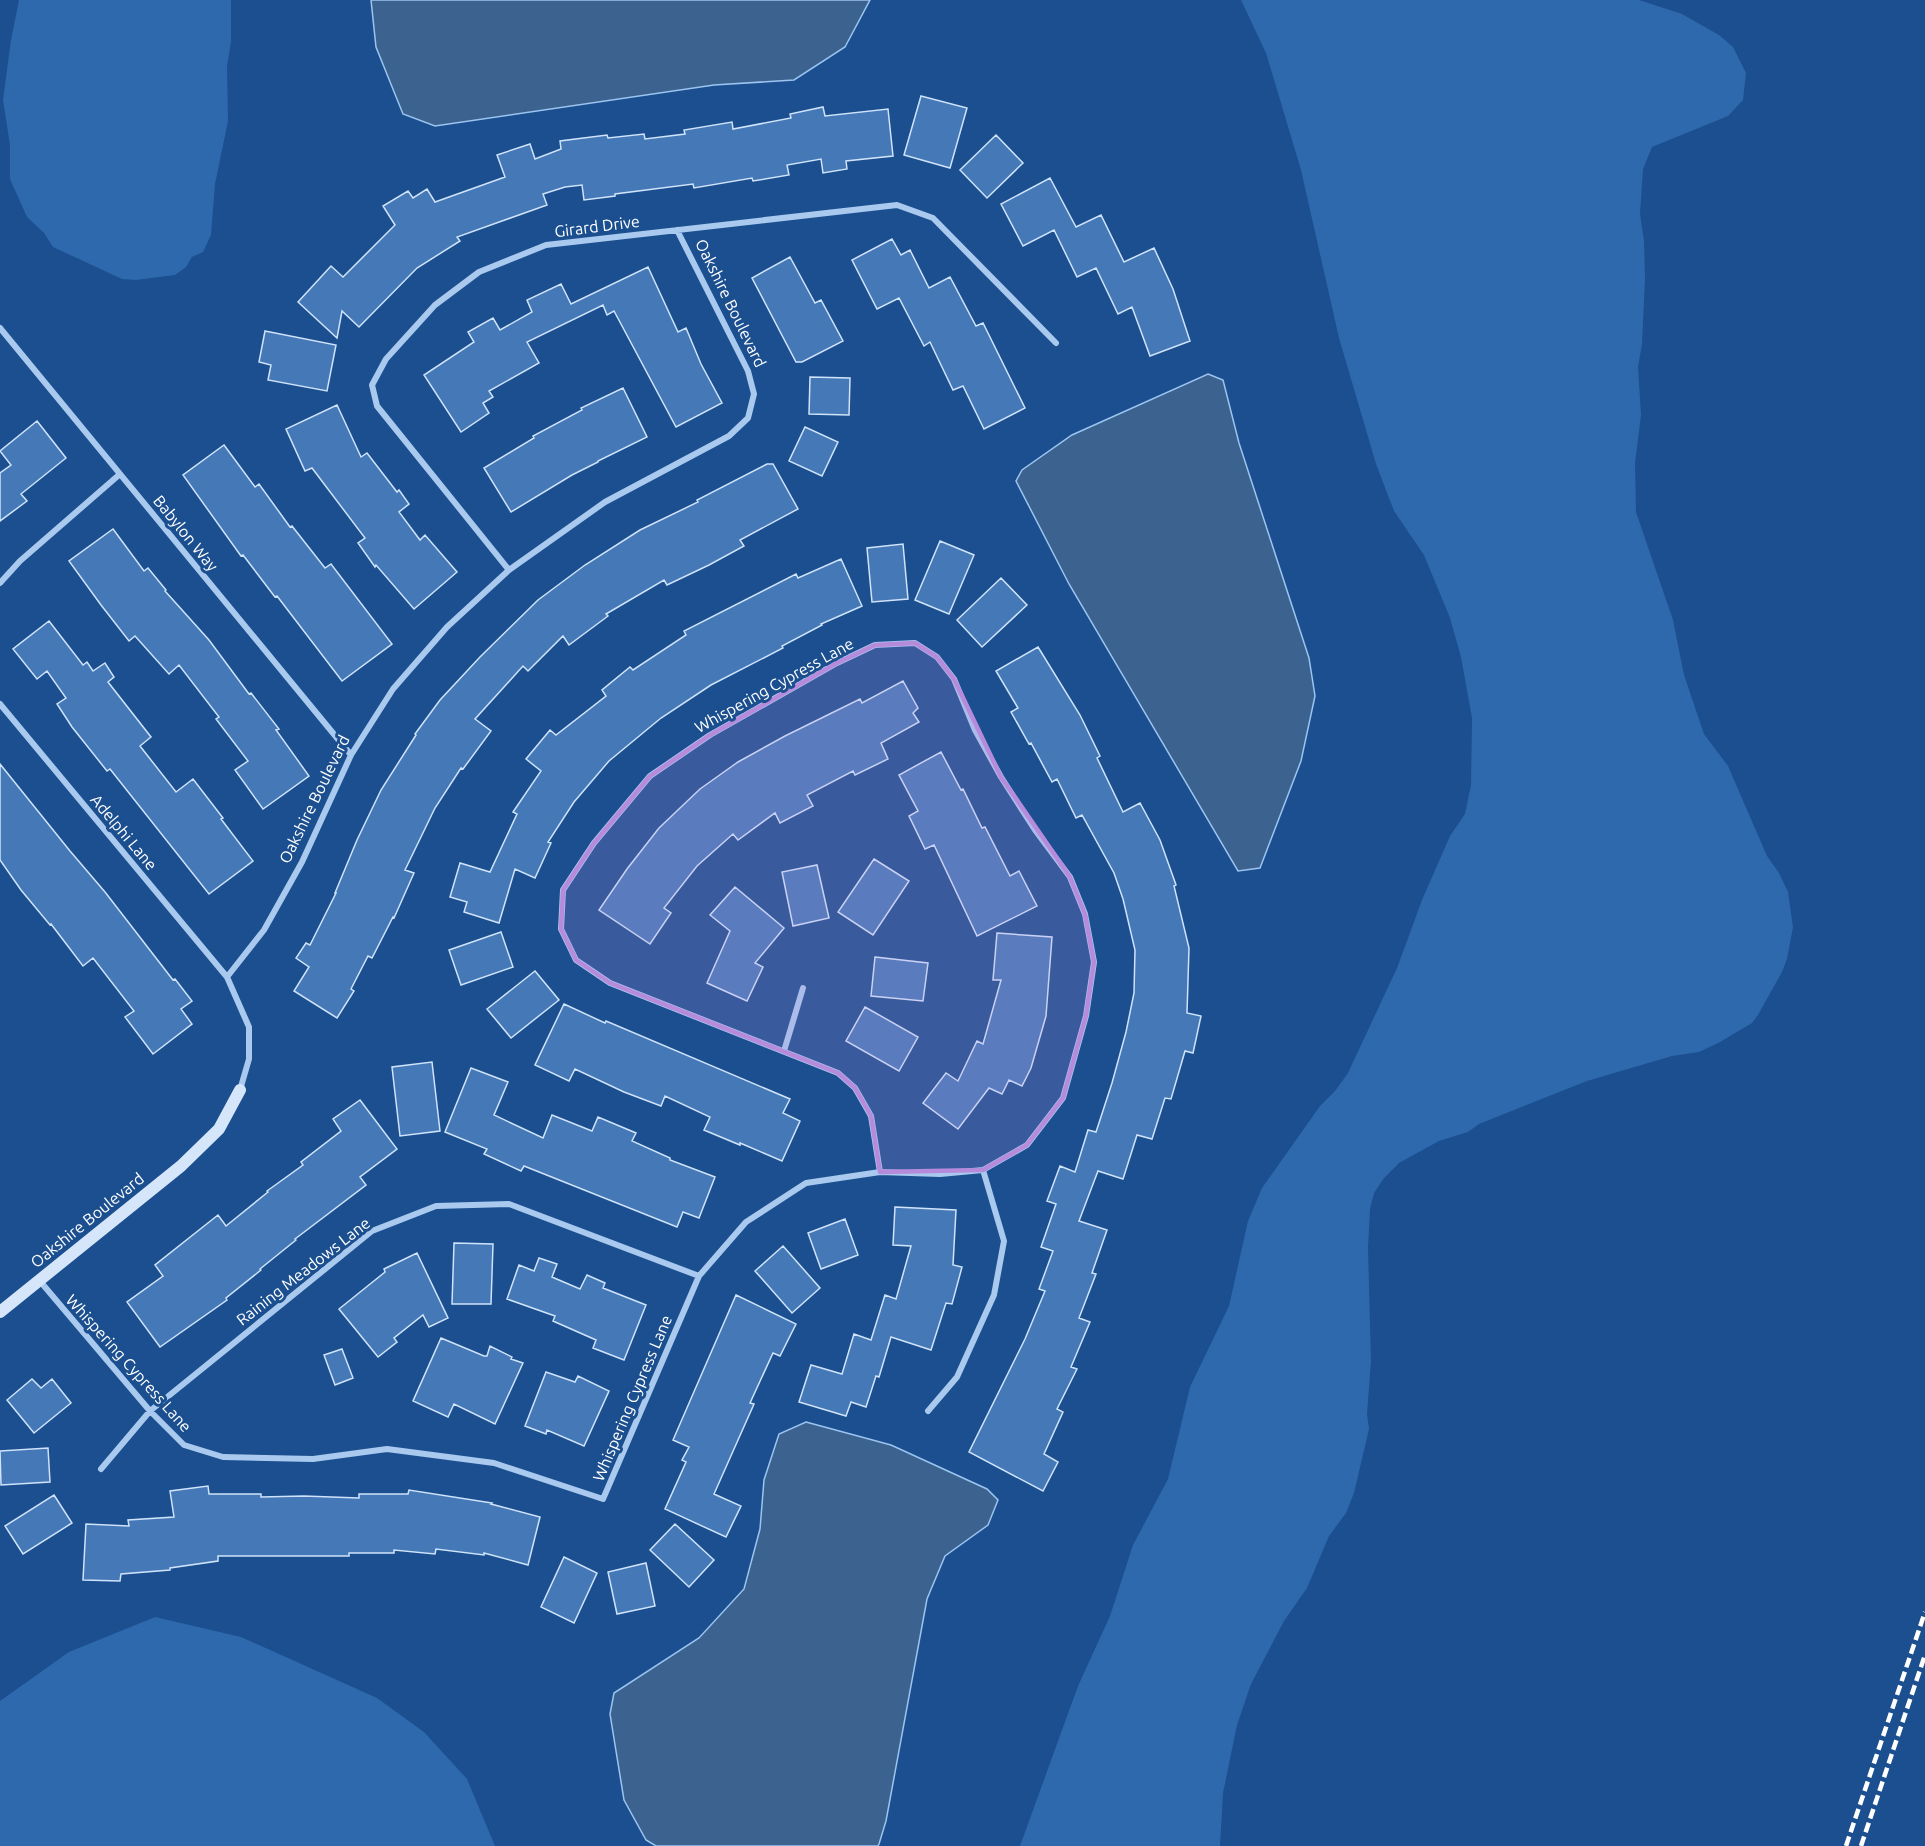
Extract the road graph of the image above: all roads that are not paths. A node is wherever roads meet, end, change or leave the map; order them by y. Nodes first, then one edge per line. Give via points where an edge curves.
1 (676, 230) junction
2 (0, 328) edge
3 (1056, 343) dead end
4 (120, 474) junction
5 (509, 570) junction
6 (0, 584) edge
7 (0, 704) edge
8 (351, 755) junction
9 (227, 977) junction
10 (803, 988) dead end
11 (784, 1051) junction
12 (240, 1090) joint
13 (983, 1170) junction
14 (880, 1172) junction
15 (699, 1276) junction
16 (39, 1280) junction
17 (0, 1312) edge
18 (150, 1411) junction
19 (928, 1411) dead end
20 (101, 1469) dead end

1 - 3 street, Girard Drive via 897,205 933,218
1 - 5 street, Oakshire Boulevard via 748,371 754,394 748,418 729,436 605,502
1 - 5 street, Girard Drive via 546,245 479,273 435,305 386,359 372,385 377,406
2 - 4 street, Babylon Way
4 - 6 street via 20,561
4 - 8 street, Babylon Way
5 - 8 street, Oakshire Boulevard via 447,627 393,689
7 - 9 street, Adelphi Lane
8 - 9 street, Oakshire Boulevard via 302,862 264,930
9 - 12 street, Oakshire Boulevard via 249,1027 249,1059
10 - 11 street
11 - 13 street, Whispering Cypress Lane via 610,983 576,960 561,929 563,890 594,843 650,777 667,765 710,735 837,663 875,645 915,644 937,657 954,679 975,730 1001,777 1070,877 1085,914 1094,962 1086,1016 1064,1098 1027,1145
11 - 14 street, Whispering Cypress Lane via 838,1073 855,1088 871,1116
12 - 16 street, Oakshire Boulevard via 219,1129 181,1166
13 - 14 street, Whispering Cypress Lane via 940,1174
13 - 19 street via 1004,1241 994,1295 957,1377
14 - 15 street, Whispering Cypress Lane via 806,1183 746,1222
15 - 18 street, Raining Meadows Lane via 509,1204 436,1206 372,1231
15 - 18 street, Whispering Cypress Lane via 603,1499 494,1463 387,1449 313,1459 223,1457 184,1445
16 - 17 street, Oakshire Boulevard
16 - 18 street, Whispering Cypress Lane
18 - 20 street, Raining Meadows Lane

